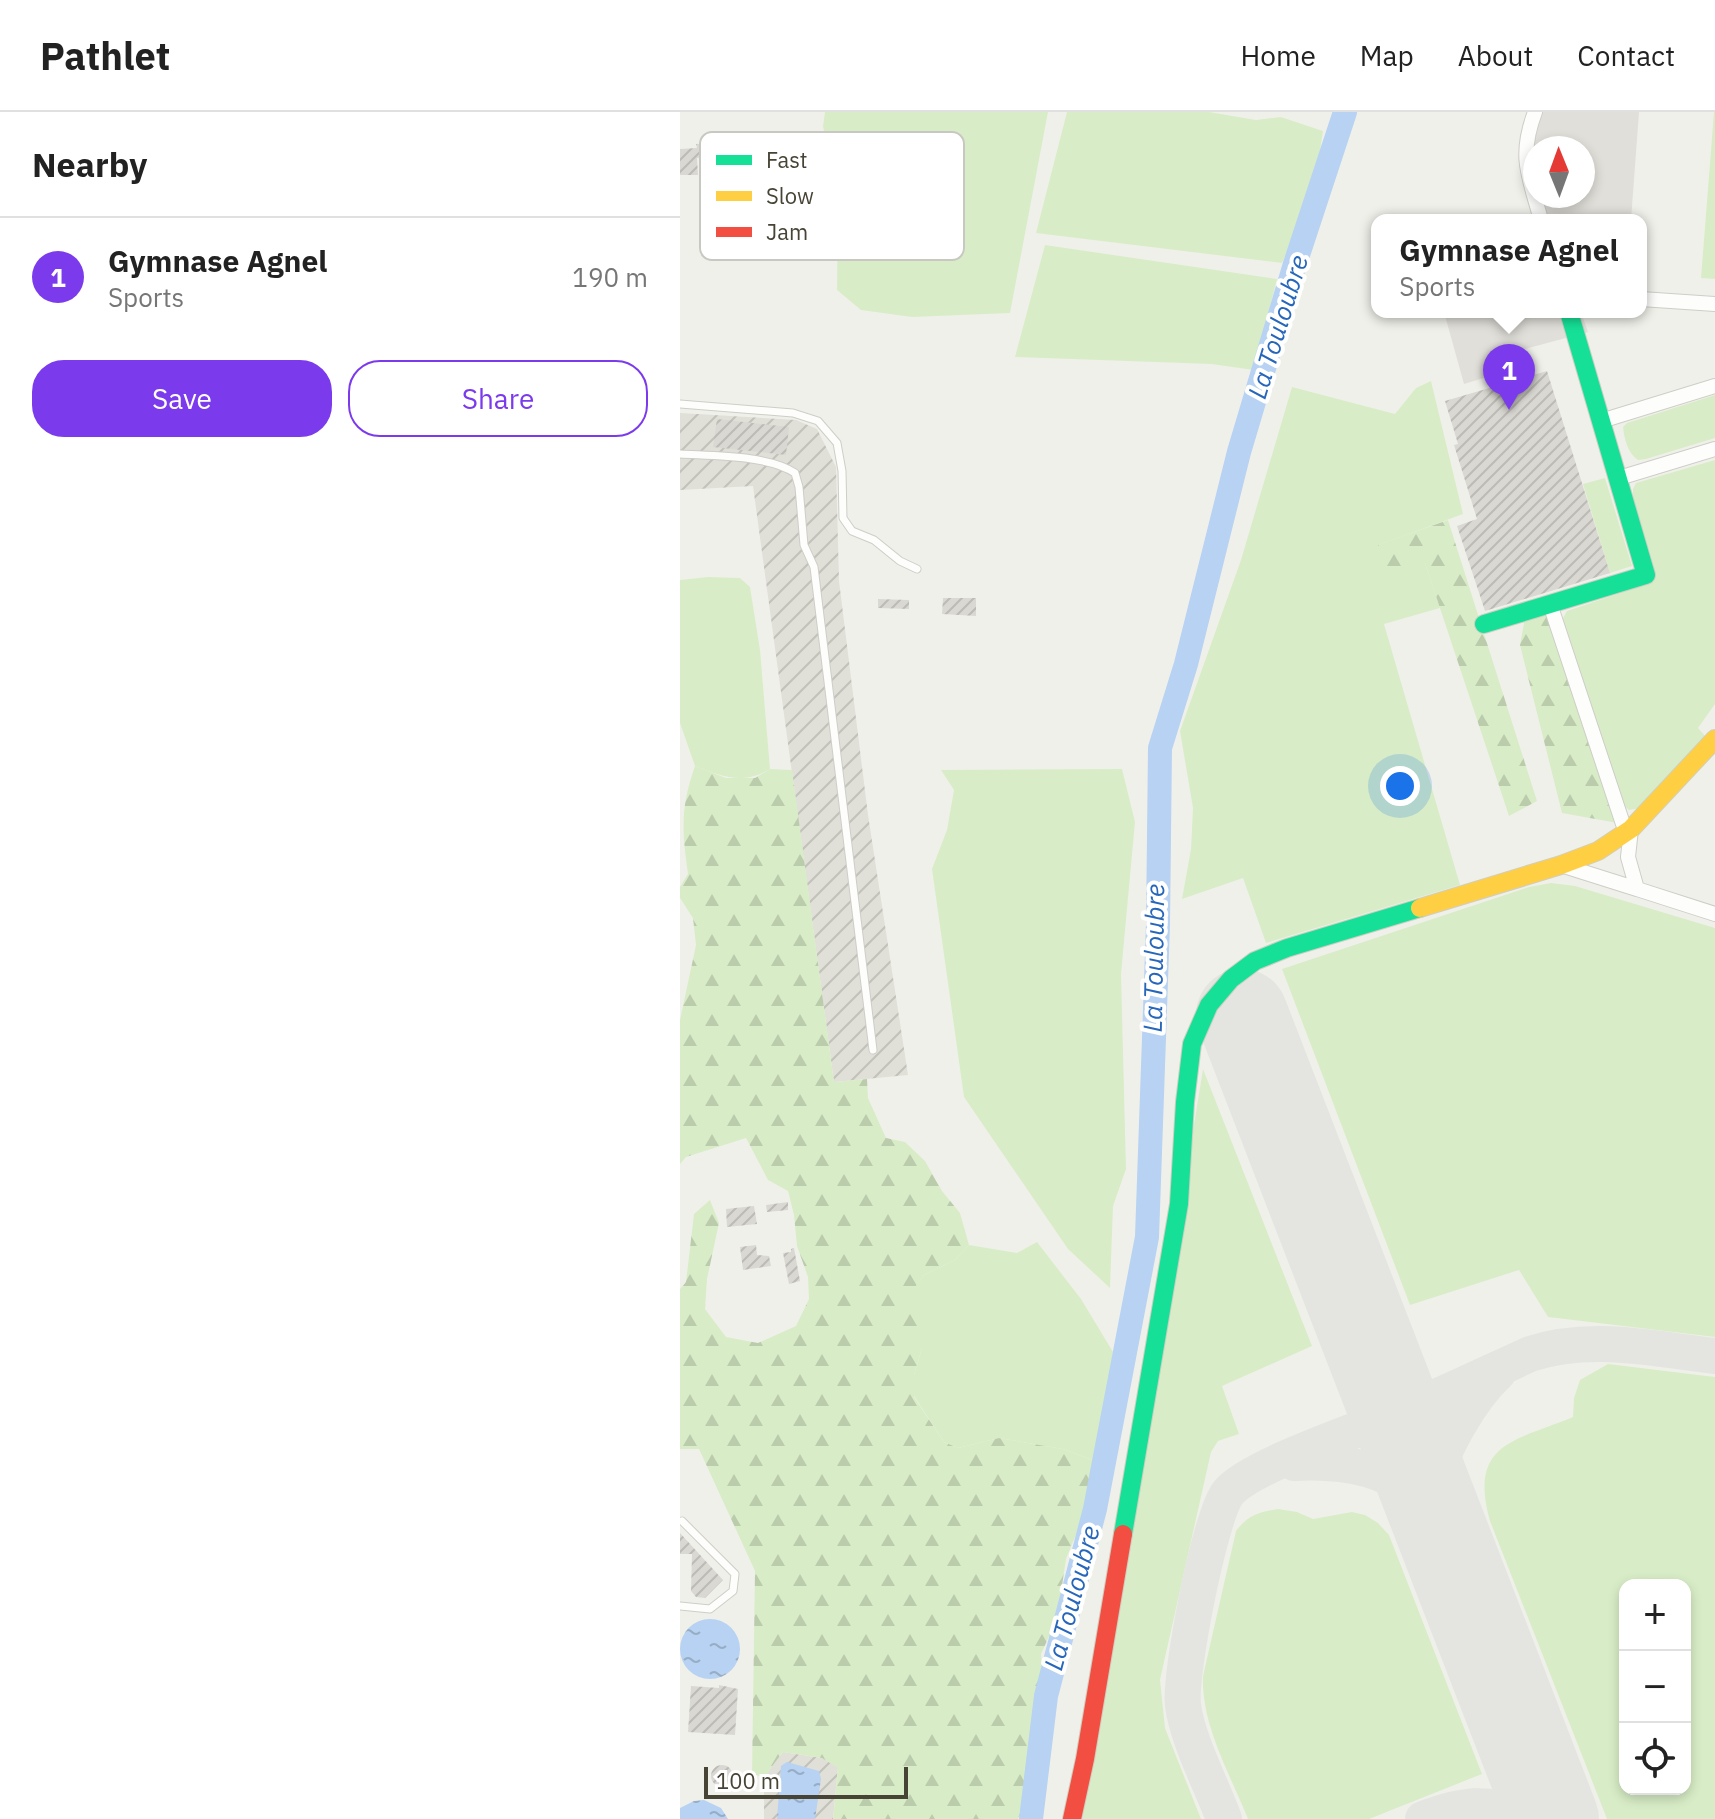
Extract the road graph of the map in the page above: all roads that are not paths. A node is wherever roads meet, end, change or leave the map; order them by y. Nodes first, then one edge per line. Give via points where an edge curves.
1 (1535, 112) edge
2 (1539, 214) edge
3 (1647, 299) edge
4 (1715, 304) edge
5 (1571, 318) edge
6 (1715, 386) edge
7 (680, 404) edge
8 (1601, 421) junction
9 (1715, 449) edge
10 (680, 454) edge
11 (1619, 478) junction
12 (917, 569) dead end
13 (1550, 604) junction
14 (1484, 624) dead end
15 (1715, 739) edge
16 (1631, 829) junction
17 (1561, 865) junction
18 (1637, 889) junction
19 (1715, 914) edge
20 (873, 1050) dead end
21 (682, 1521) edge
22 (680, 1606) edge
23 (1072, 1819) edge

1 - 2 street via 1526,138 1525,165
3 - 4 street
5 - 8 street
6 - 8 street
7 - 12 lane via 793,413 818,421 837,443 843,518 852,531
8 - 11 street
9 - 11 street
10 - 20 lane via 785,466 795,473 804,545 814,567
11 - 13 street via 1646,575
13 - 14 street
13 - 16 street via 1623,824
15 - 16 street
16 - 17 street via 1598,851
16 - 18 street via 1628,857
17 - 18 street
17 - 23 street via 1287,948 1255,961 1209,1005 1192,1044 1179,1204
18 - 19 street
21 - 22 lane via 735,1574 733,1591 710,1609

